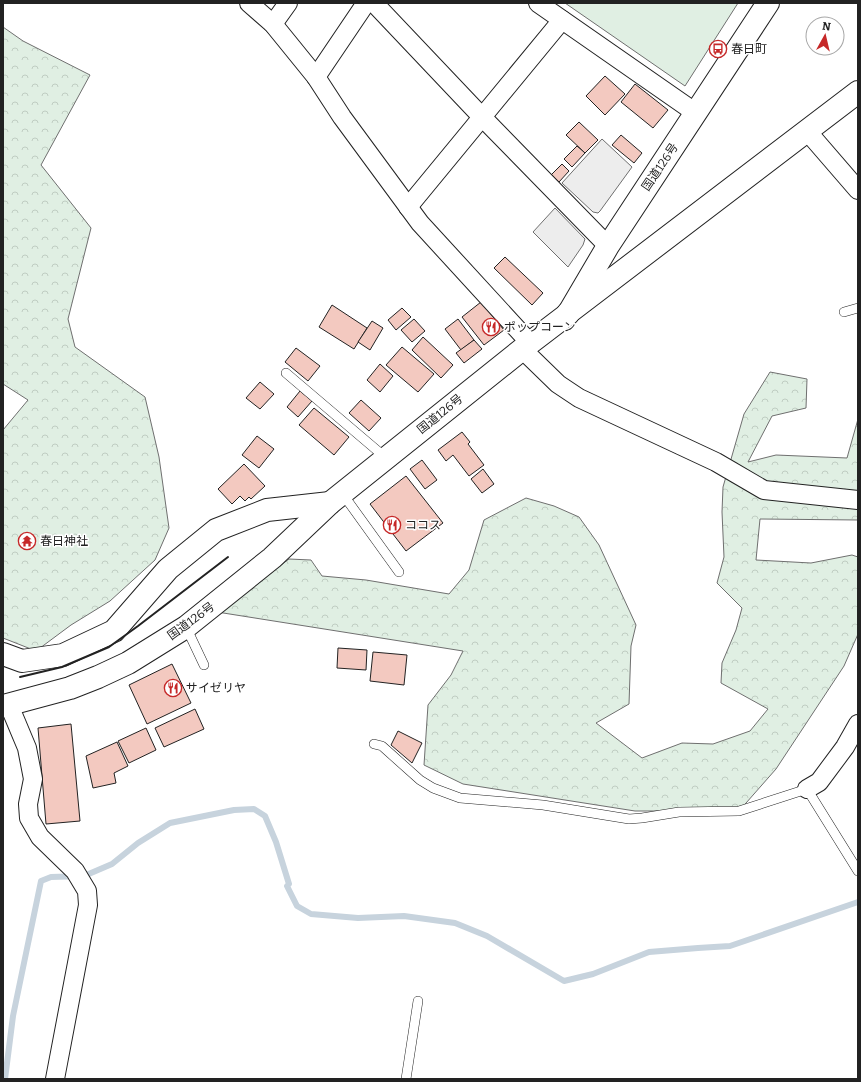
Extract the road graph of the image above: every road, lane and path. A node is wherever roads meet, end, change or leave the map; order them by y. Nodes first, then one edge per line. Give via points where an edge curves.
1 (249, 3) edge
2 (288, 3) edge
3 (366, 3) edge
4 (374, 3) edge
5 (538, 3) edge
6 (768, 3) edge
7 (562, 20) junction
8 (273, 24) junction
9 (316, 77) junction
10 (858, 92) edge
11 (696, 112) junction
12 (482, 117) junction
13 (807, 131) junction
14 (858, 190) edge
15 (408, 207) junction
16 (608, 246) junction
17 (858, 308) edge
18 (844, 312) dead end
19 (568, 314) junction
20 (526, 346) junction
21 (286, 373) dead end
22 (386, 458) junction
23 (336, 498) junction
24 (858, 500) edge
25 (399, 572) dead end
26 (186, 627) junction
27 (3, 654) edge
28 (204, 665) dead end
29 (6, 706) edge
30 (858, 724) edge
31 (374, 744) dead end
32 (807, 789) junction
33 (858, 871) edge
34 (418, 1001) dead end
35 (55, 1079) edge
36 (406, 1079) edge

1 - 8 street
2 - 8 street
3 - 9 street
4 - 12 street
5 - 7 street
6 - 11 main road, 国道126号
7 - 11 street
7 - 12 street
8 - 9 street
9 - 15 street
10 - 13 main road
11 - 16 main road, 国道126号
12 - 15 street
12 - 16 street
13 - 14 street
13 - 19 main road
15 - 20 street
16 - 19 main road, 国道126号
17 - 18 lane
19 - 20 main road, 国道126号
20 - 22 main road, 国道126号
20 - 24 street via 558,384 579,398 716,462 764,490
21 - 22 lane
22 - 23 main road, 国道126号
23 - 25 lane
23 - 26 main road, 国道126号 via 272,558
23 - 27 main road via 267,510 216,530 168,569 114,630 63,655 22,661
26 - 28 lane
26 - 29 main road, 国道126号 via 128,663 98,677 70,688
29 - 35 street via 27,748 33,779 28,804 29,818 40,836 75,871 87,891 88,905
30 - 32 street via 845,747 819,782
31 - 32 lane via 382,746 420,780 460,798 543,806 629,819 679,812 739,810
32 - 33 lane
34 - 36 lane

